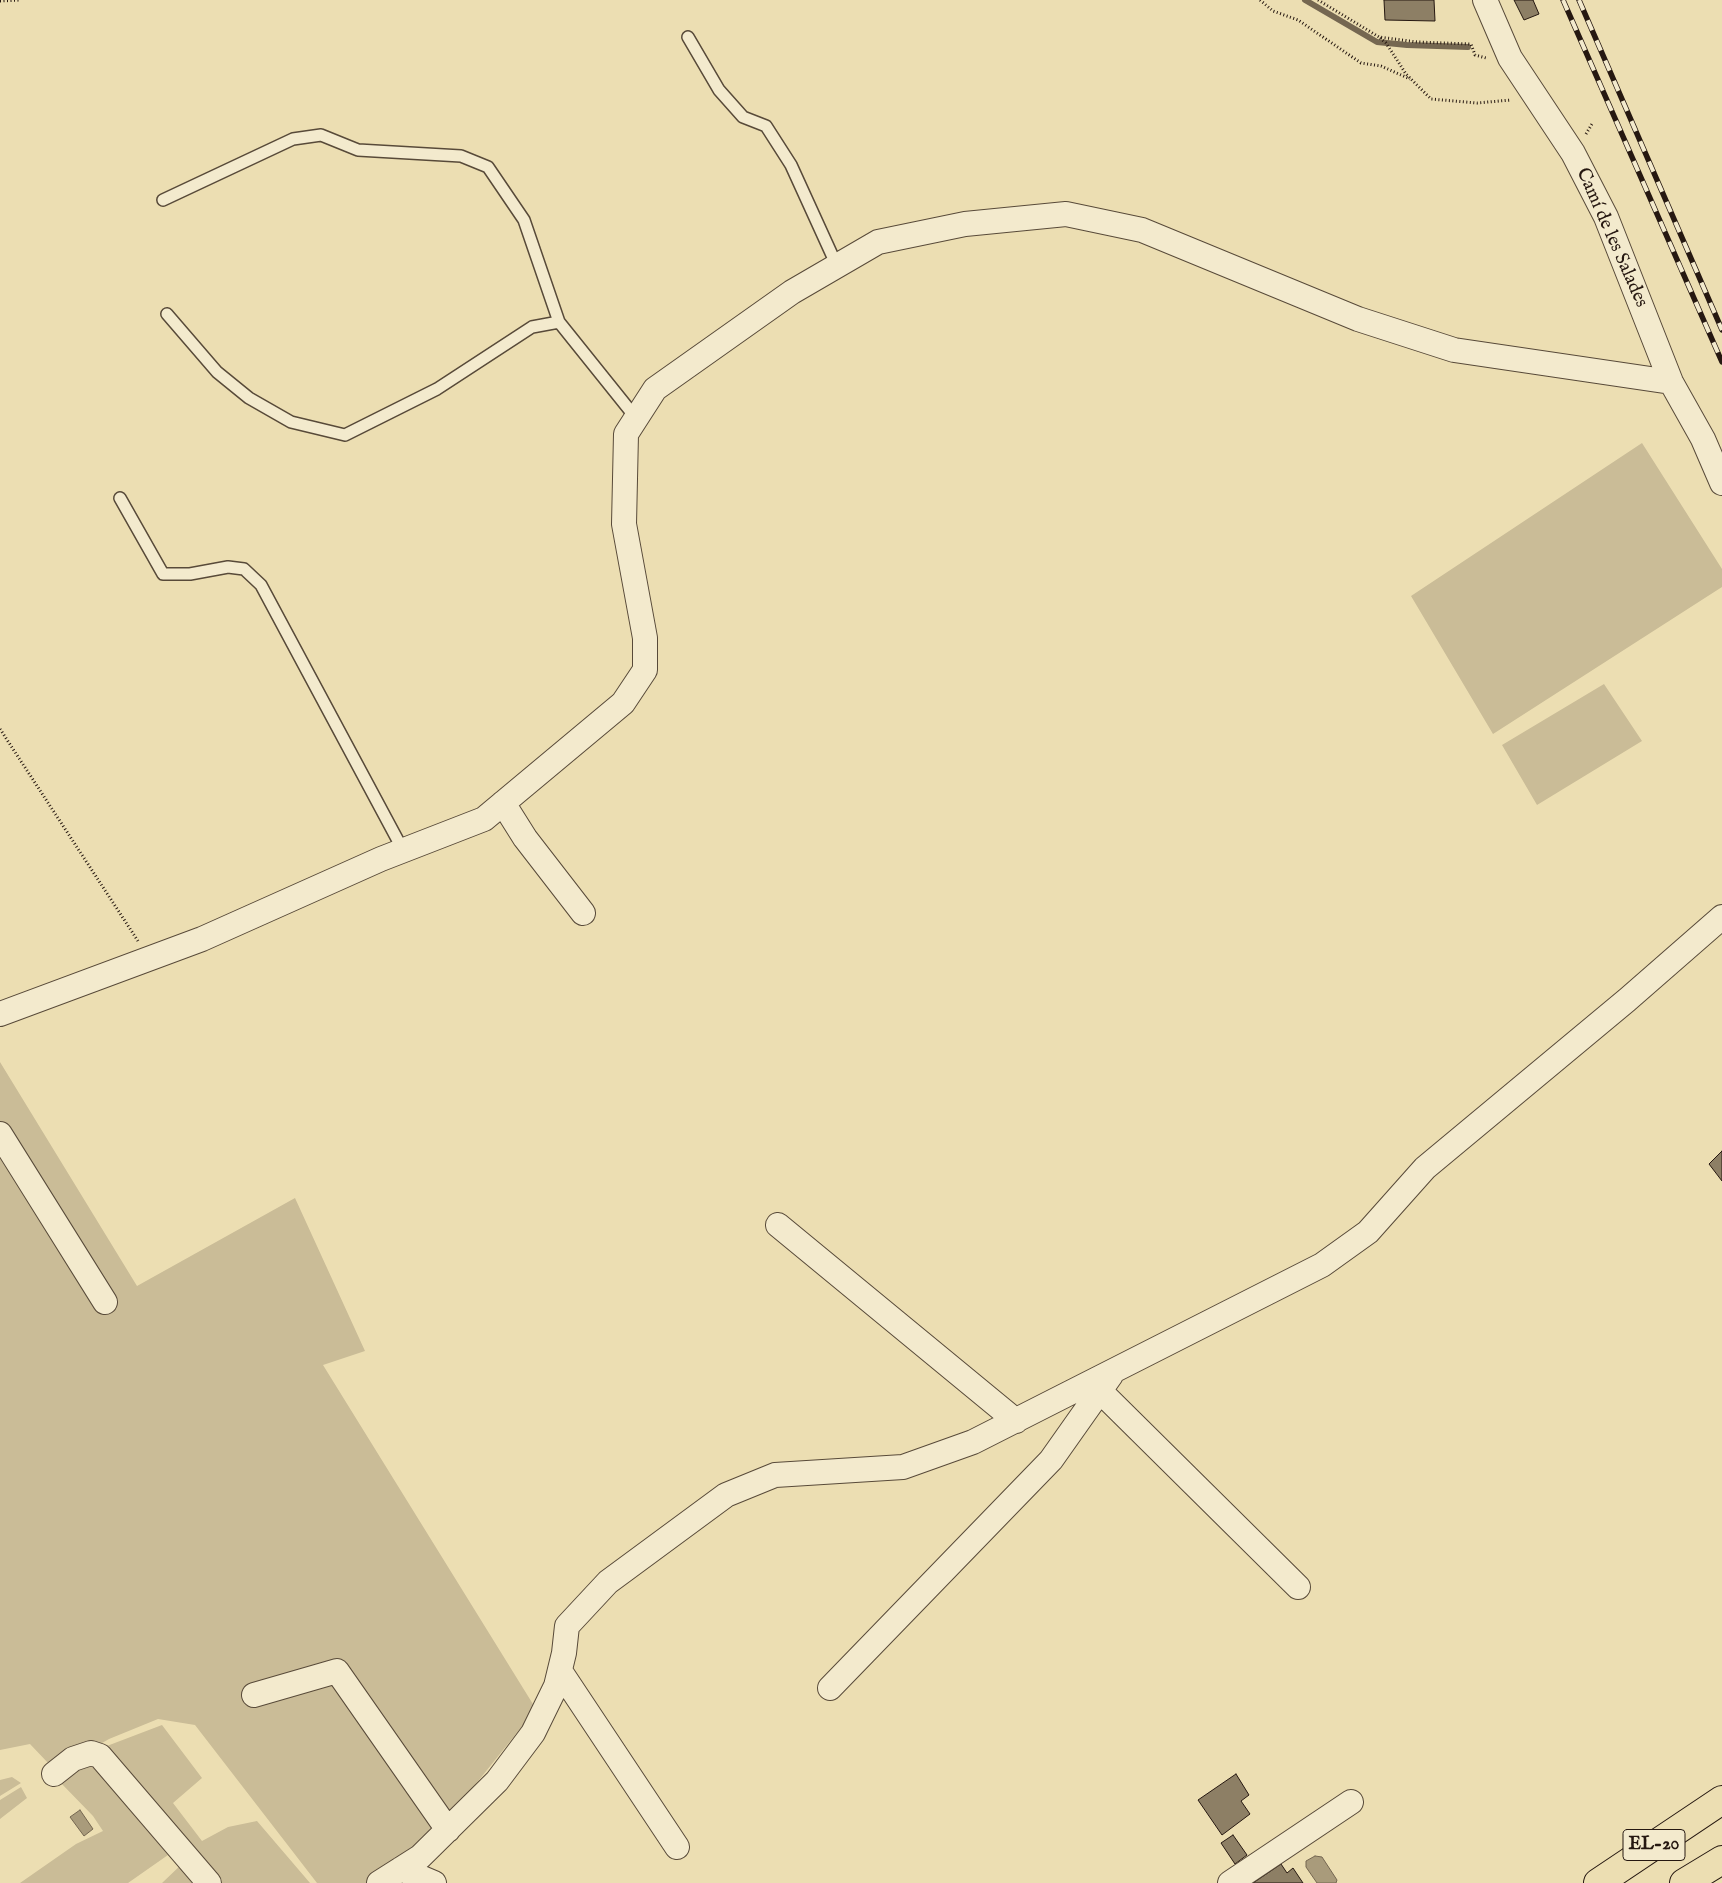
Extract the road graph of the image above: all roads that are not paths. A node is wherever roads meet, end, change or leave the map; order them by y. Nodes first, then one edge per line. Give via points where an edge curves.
1 (1485, 0) edge
2 (688, 37) dead end
3 (163, 200) dead end
4 (837, 266) junction
5 (167, 314) dead end
6 (559, 322) junction
7 (1671, 382) junction
8 (636, 418) junction
9 (1722, 483) edge
10 (120, 498) dead end
11 (504, 803) junction
12 (403, 850) junction
13 (584, 913) dead end
14 (1722, 917) edge
15 (0, 1014) edge
16 (0, 1134) edge
17 (778, 1225) dead end
18 (105, 1302) dead end
19 (1113, 1372) junction
20 (1100, 1391) junction
21 (1016, 1421) junction
22 (1298, 1587) dead end
23 (560, 1671) junction
24 (830, 1688) dead end
25 (254, 1696) dead end
26 (54, 1774) dead end
27 (1722, 1800) edge
28 (1351, 1802) dead end
29 (448, 1830) junction
30 (676, 1846) dead end
31 (1722, 1860) edge
32 (401, 1869) junction
33 (208, 1883) edge
34 (379, 1883) edge
35 (434, 1883) edge
36 (1230, 1883) edge
37 (1598, 1883) edge
38 (1684, 1883) edge

1 - 7 street, Camí de les Salades via 1516,67 1573,153 1606,217
2 - 4 lane via 719,90 743,117 766,126 791,165
3 - 6 lane via 293,139 321,135 358,150 461,156 488,167 524,220
4 - 7 street via 878,242 965,224 1066,214 1142,230 1358,319 1454,350
4 - 8 street via 792,292 655,389
5 - 6 lane via 217,372 249,398 291,422 344,435 437,389 532,327
6 - 8 lane
7 - 9 street, Camí de les Salades via 1703,439
8 - 11 street via 626,434 624,524 645,638 645,670 623,703
10 - 12 lane via 164,574 190,574 228,567 244,569 261,585
11 - 12 street via 484,819
11 - 13 street via 525,838
12 - 15 street via 202,939
14 - 19 street via 1425,1168 1368,1232 1322,1265
16 - 18 street
17 - 21 street
19 - 20 street
19 - 21 street
20 - 22 street
20 - 24 street via 1051,1460
21 - 23 street via 973,1442 903,1467 775,1476 726,1496 608,1582 567,1626
23 - 29 street via 533,1733 497,1782
23 - 30 street
25 - 29 street via 337,1671
26 - 33 street via 72,1759 90,1753 100,1756 176,1856
27 - 37 highway, EL-20
28 - 36 street
29 - 32 street via 420,1857
31 - 38 highway, EL-20
32 - 34 street
32 - 35 street

